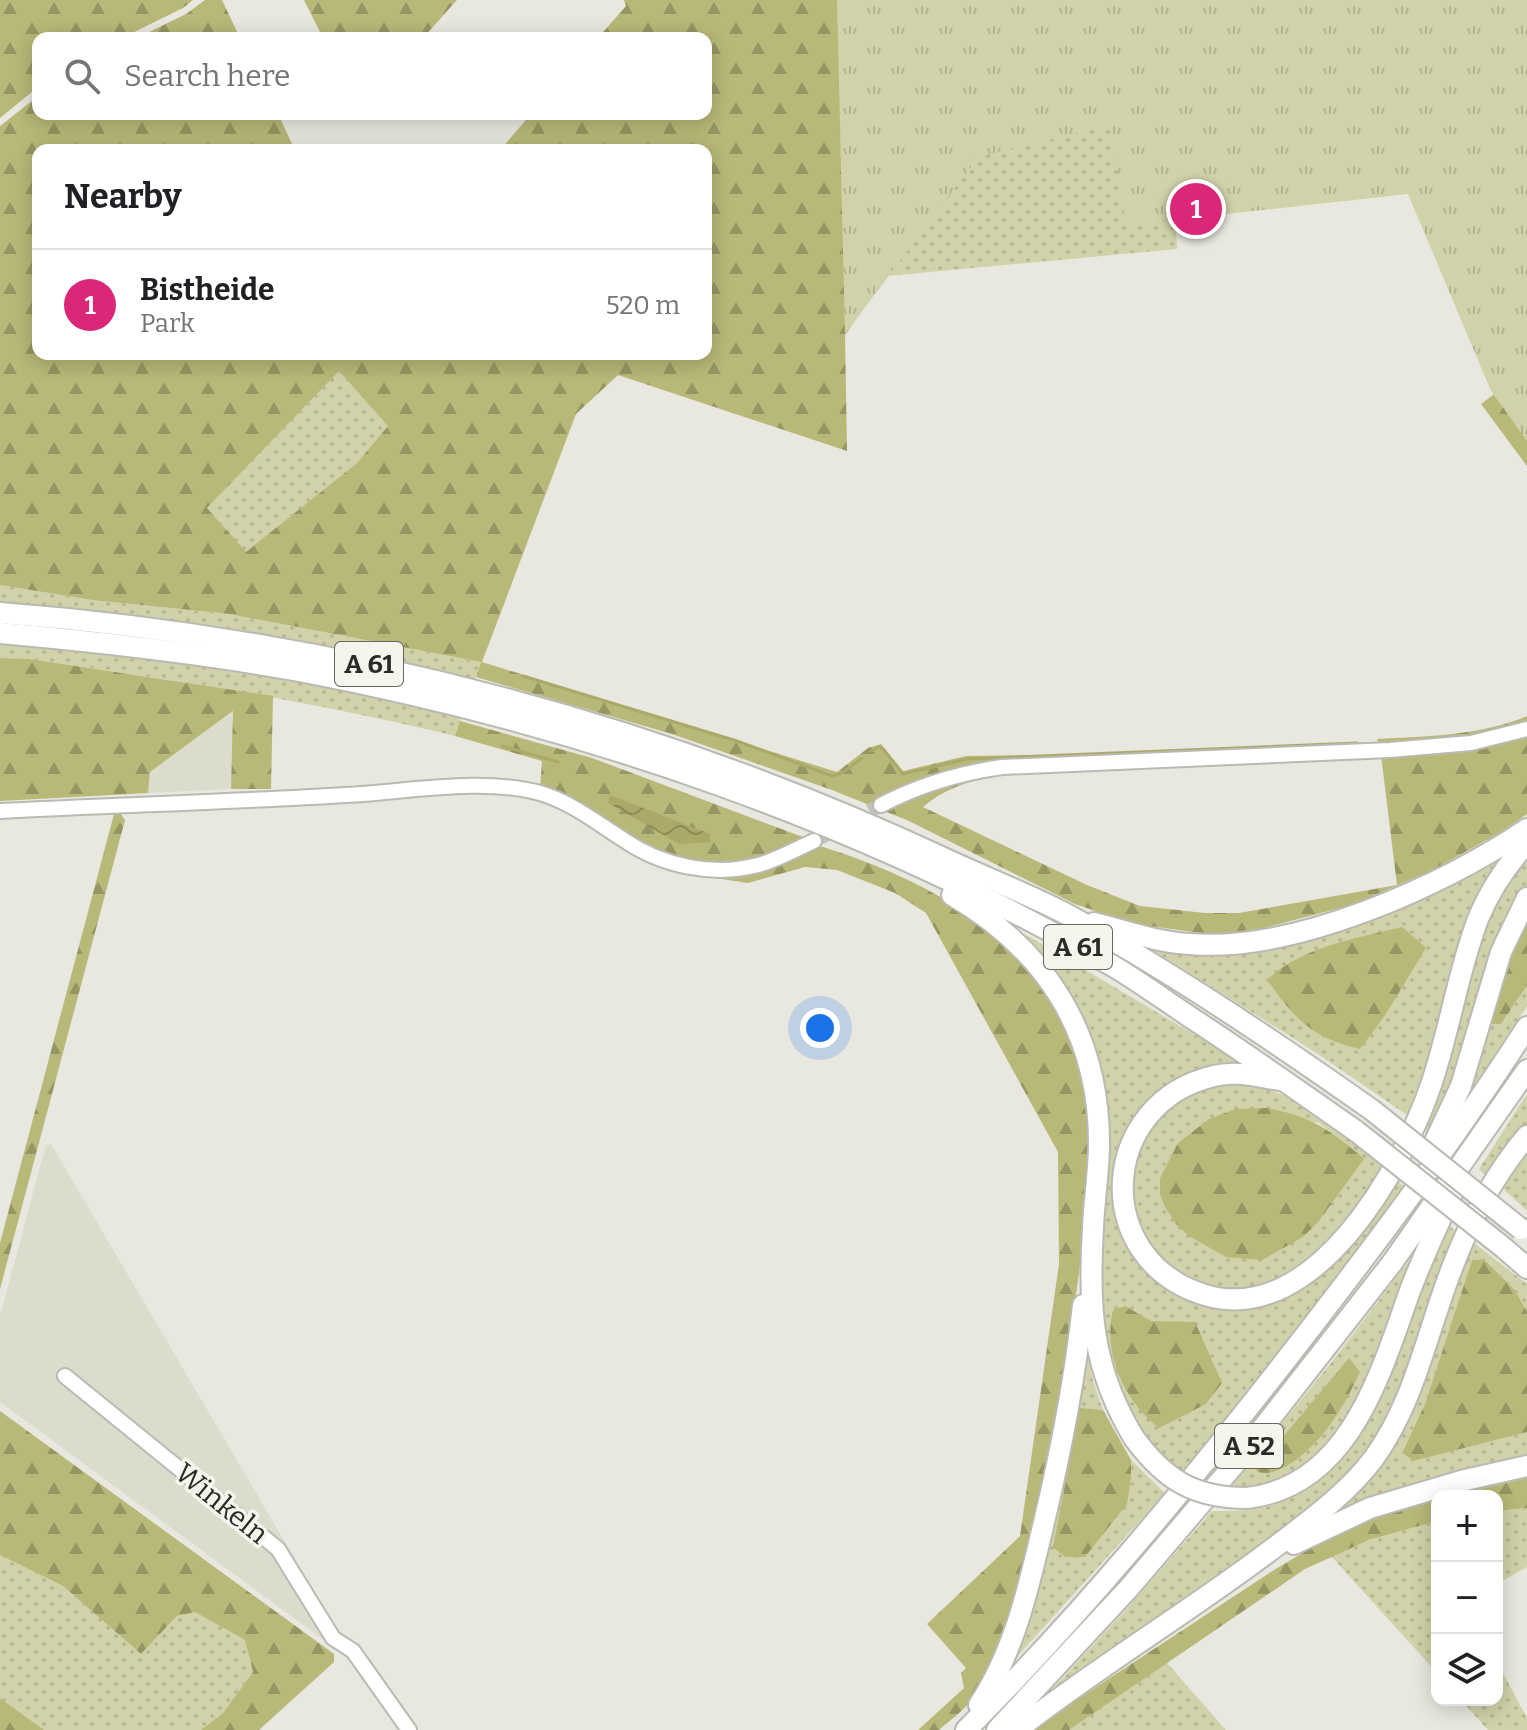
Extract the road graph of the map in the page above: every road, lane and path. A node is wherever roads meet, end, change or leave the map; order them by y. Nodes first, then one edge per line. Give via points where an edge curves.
1 (0, 613) edge
2 (0, 633) edge
3 (1527, 729) edge
4 (881, 805) tunnel mouth
5 (0, 811) edge
6 (1527, 829) edge
7 (854, 839) junction
8 (814, 841) tunnel mouth
9 (1527, 843) edge
10 (1527, 898) edge
11 (1069, 916) junction
12 (1527, 1027) edge
13 (1527, 1070) edge
14 (1288, 1082) junction
15 (1527, 1136) edge
16 (1478, 1142) junction
17 (1406, 1200) junction
18 (1093, 1230) junction
19 (1524, 1232) edge
20 (1527, 1268) edge
21 (65, 1376) dead end
22 (1527, 1466) edge
23 (1248, 1568) junction
24 (409, 1730) edge
25 (964, 1730) edge
26 (997, 1730) edge
27 (1017, 1730) edge

1 - 11 highway, A 61 via 152,628 302,651 538,707 726,767 844,813
2 - 7 highway, A 61 via 224,659 383,688 636,758
3 - 4 street via 1471,743 1390,750 1002,767 943,779
5 - 8 street via 519,788 575,808 662,861 693,868 758,865
6 - 11 highway via 1499,849 1405,895 1261,941 1227,945 1155,940
7 - 14 highway, A 61 via 1018,915 1116,968
7 - 18 highway via 993,923 1045,973 1068,1007 1092,1075 1097,1108
9 - 14 highway via 1508,863 1478,919 1431,1084 1403,1149 1358,1219 1297,1281 1267,1295 1208,1296 1179,1284 1142,1250 1124,1207 1120,1185 1134,1134 1167,1096 1189,1084 1238,1073
10 - 17 highway via 1501,952 1461,1086
11 - 19 highway, A 61, bridge via 1253,1026 1372,1110
12 - 17 highway, A 52
13 - 16 highway, A 52
14 - 20 highway, A 61, bridge
15 - 23 highway via 1505,1163 1462,1244 1410,1391 1373,1459 1344,1490
16 - 18 highway, bridge via 1425,1253 1381,1374 1349,1431 1314,1472 1263,1496 1214,1496 1179,1483 1150,1460 1134,1438 1097,1352 1091,1316
16 - 26 highway, A 52 via 1392,1263 1233,1466
17 - 25 highway, A 52 via 1164,1514 1041,1656
18 - 25 highway via 1058,1464 1036,1557 1013,1640 998,1676
21 - 24 street, Winkeln via 278,1549 333,1638 353,1651
22 - 23 highway via 1370,1508
23 - 27 highway

